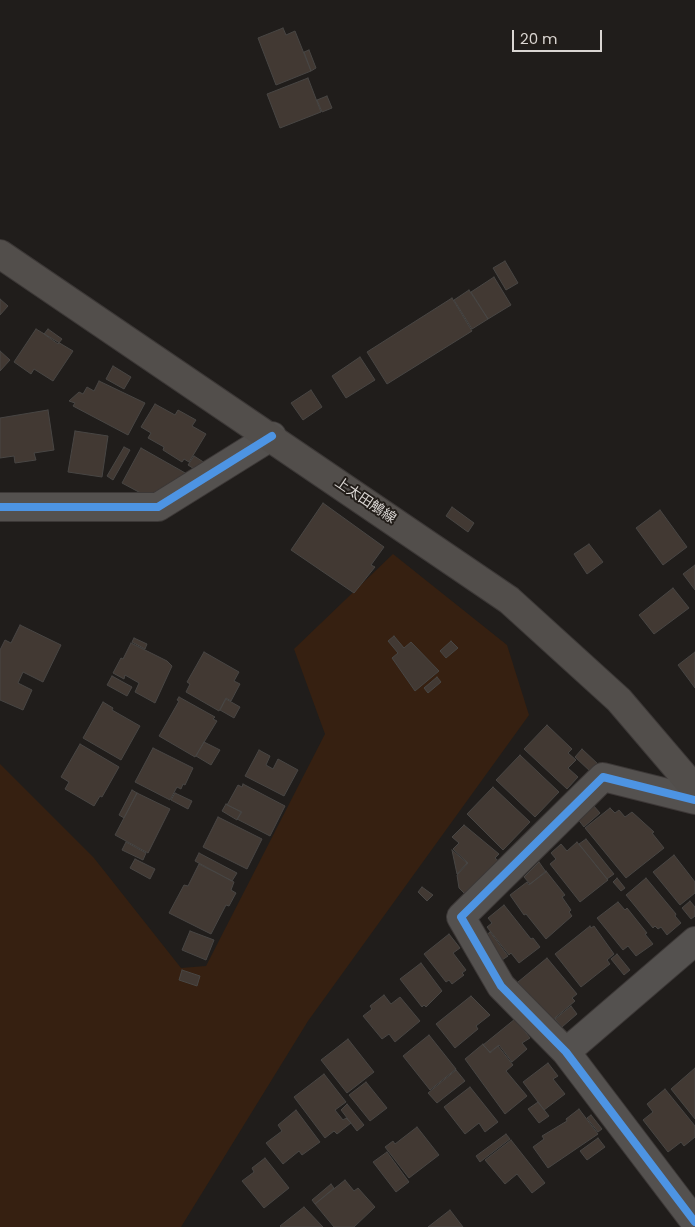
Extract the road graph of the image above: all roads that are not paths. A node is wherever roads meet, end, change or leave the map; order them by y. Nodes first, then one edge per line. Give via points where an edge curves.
1 (0, 254) edge
2 (272, 436) junction
3 (0, 507) edge
4 (695, 789) edge
5 (695, 800) edge
6 (695, 941) edge
7 (566, 1052) junction
8 (695, 1222) edge

1 - 2 main road, 上太田鵤線
2 - 3 street via 158,507
2 - 4 main road, 上太田鵤線 via 509,600 619,700
5 - 7 street via 603,777 462,917 501,986
6 - 7 street
7 - 8 street

